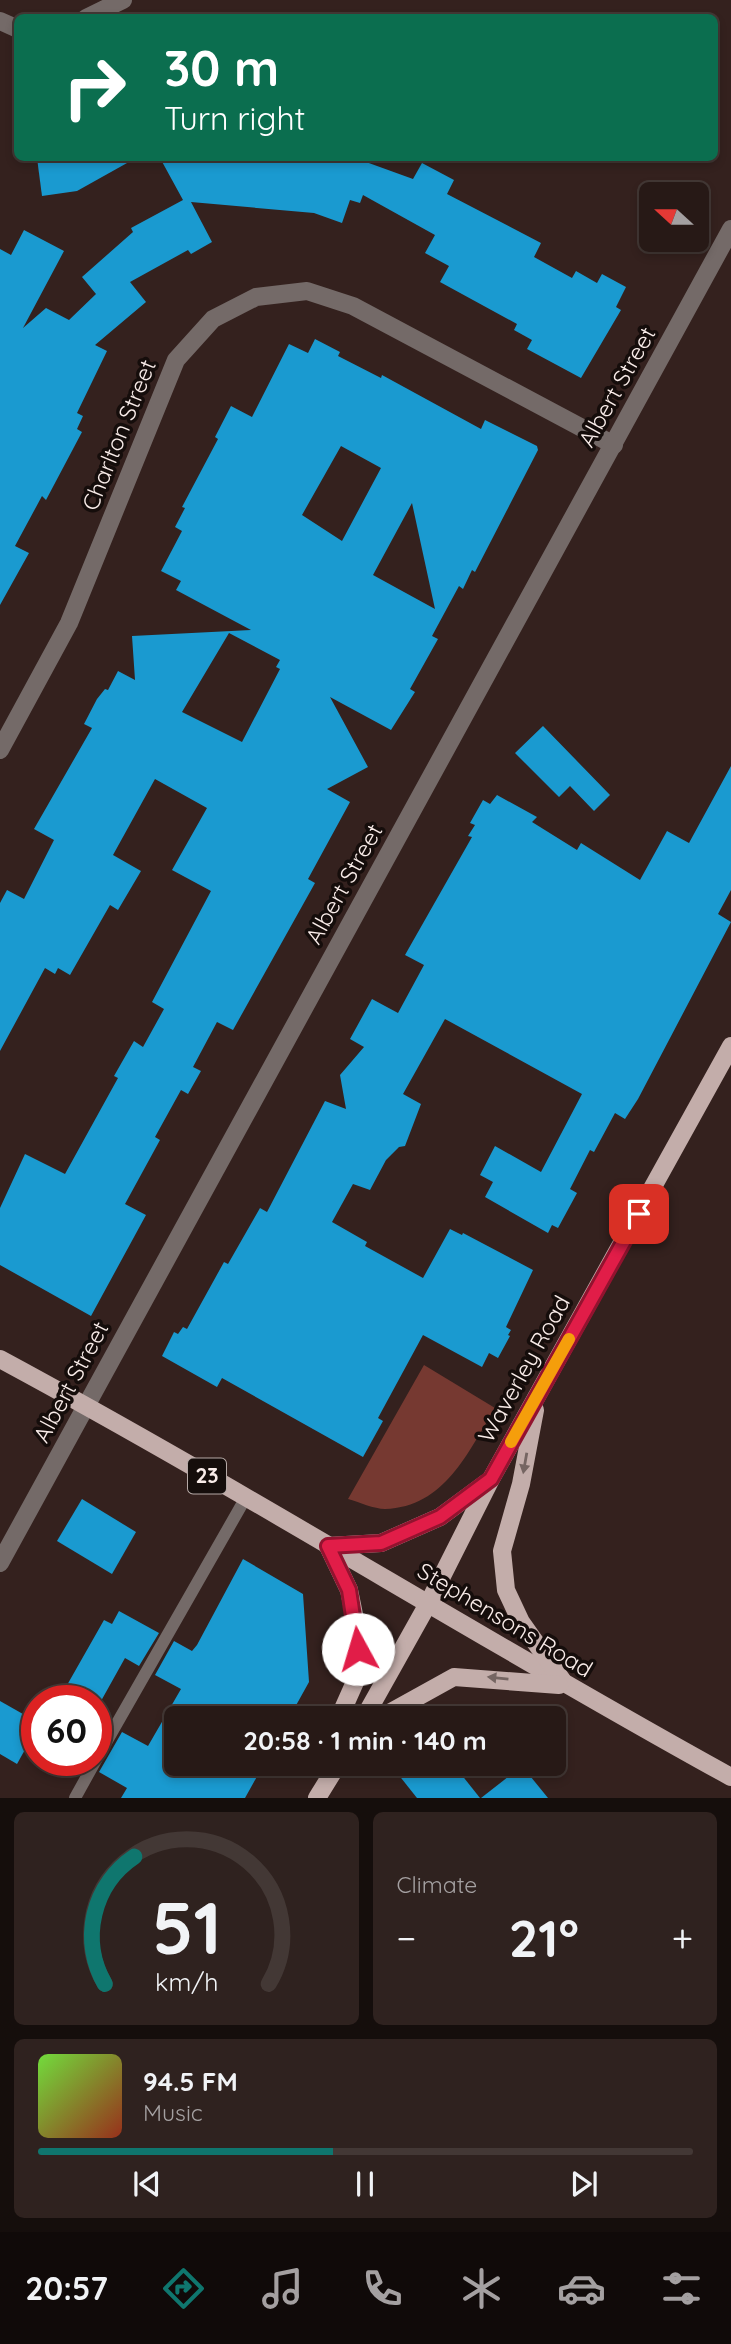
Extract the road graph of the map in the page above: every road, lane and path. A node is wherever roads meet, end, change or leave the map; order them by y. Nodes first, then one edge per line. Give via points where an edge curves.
1 (123, 0) edge
2 (94, 14) edge
3 (731, 229) edge
4 (614, 445) junction
5 (0, 750) edge
6 (731, 1046) edge
7 (0, 1359) edge
8 (537, 1396) junction
9 (86, 1405) junction
10 (491, 1479) junction
11 (245, 1499) junction
12 (328, 1546) junction
13 (0, 1563) edge
14 (429, 1602) junction
15 (566, 1686) junction
16 (344, 1706) edge
17 (371, 1706) edge
18 (402, 1706) edge
19 (112, 1732) edge
20 (87, 1776) edge
21 (323, 1776) edge
22 (331, 1776) edge
23 (731, 1777) edge
24 (75, 1798) edge
25 (317, 1798) edge

1 - 2 street
3 - 4 street, Albert Street
4 - 5 street, Charlton Street via 353,306 307,291 256,297 213,319 176,360 69,623
4 - 9 street, Albert Street
6 - 8 main road, Waverley Road
7 - 9 main road, Stephensons Road / 23
8 - 10 main road, Waverley Road
8 -> 15 main road via 522,1484 502,1550 506,1590 521,1622
9 - 11 main road, Stephensons Road / 23
9 - 13 street, Albert Street
10 - 12 main road via 440,1517 381,1543
10 - 14 main road, Waverley Road
11 - 12 main road, Stephensons Road / 23
11 - 19 lane
12 - 14 main road, Stephensons Road / 23
12 - 16 main road via 349,1590 356,1624 359,1673
14 - 15 main road, Stephensons Road / 23
14 - 17 main road, Waverley Road
15 -> 18 main road via 454,1677
15 - 23 main road, Stephensons Road / 23
20 - 24 lane
21 - 25 main road
22 - 25 main road

